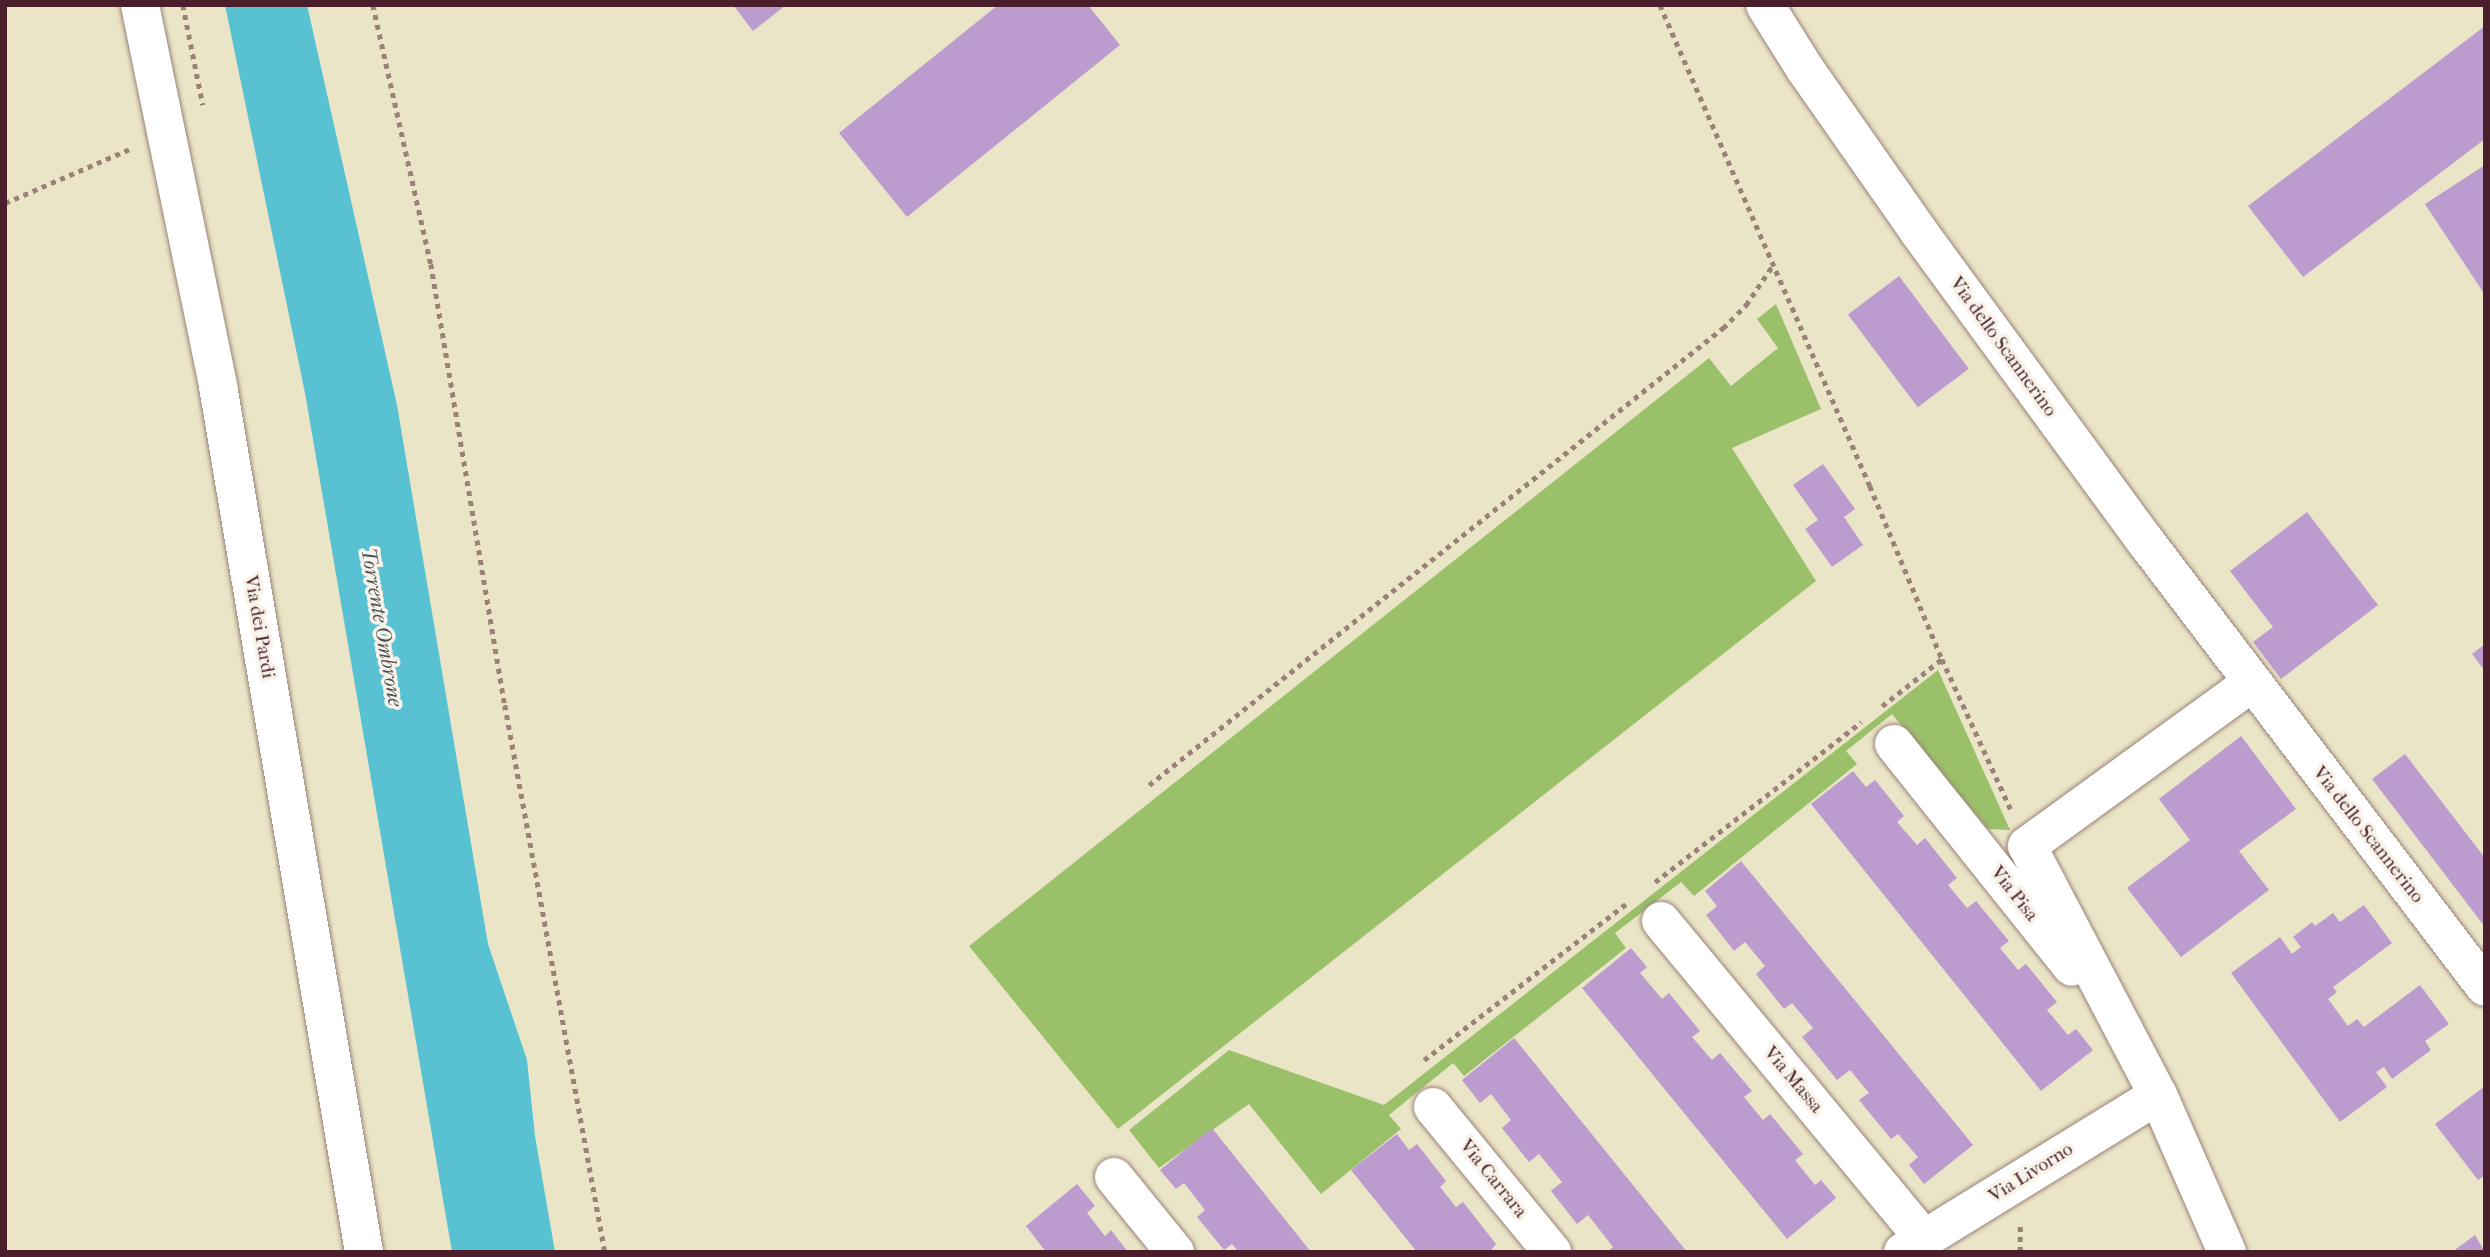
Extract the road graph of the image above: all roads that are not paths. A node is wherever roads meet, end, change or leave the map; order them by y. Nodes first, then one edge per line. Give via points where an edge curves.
1 (140, 5) edge
2 (1765, 5) edge
3 (2251, 683) junction
4 (1895, 744) dead end
5 (1647, 903) road end
6 (2485, 987) edge
7 (2133, 1043) junction
8 (2158, 1095) junction
9 (1433, 1107) dead end
10 (1114, 1177) dead end
11 (1913, 1245) edge
12 (364, 1252) edge
13 (1175, 1252) edge
14 (1552, 1252) edge
15 (2227, 1252) edge

1 - 12 street, Via dei Pardi via 218,386
2 - 3 street, Via dello Scannerino via 1919,232
3 - 6 street, Via dello Scannerino
3 - 7 street, Via Pisa via 2027,846
4 - 7 street, Via Pisa
5 - 11 street, Via Massa
7 - 8 street, Via Pisa
8 - 11 street, Via Livorno
8 - 15 street, Via Pisa
9 - 14 street, Via Carrara
10 - 13 street

